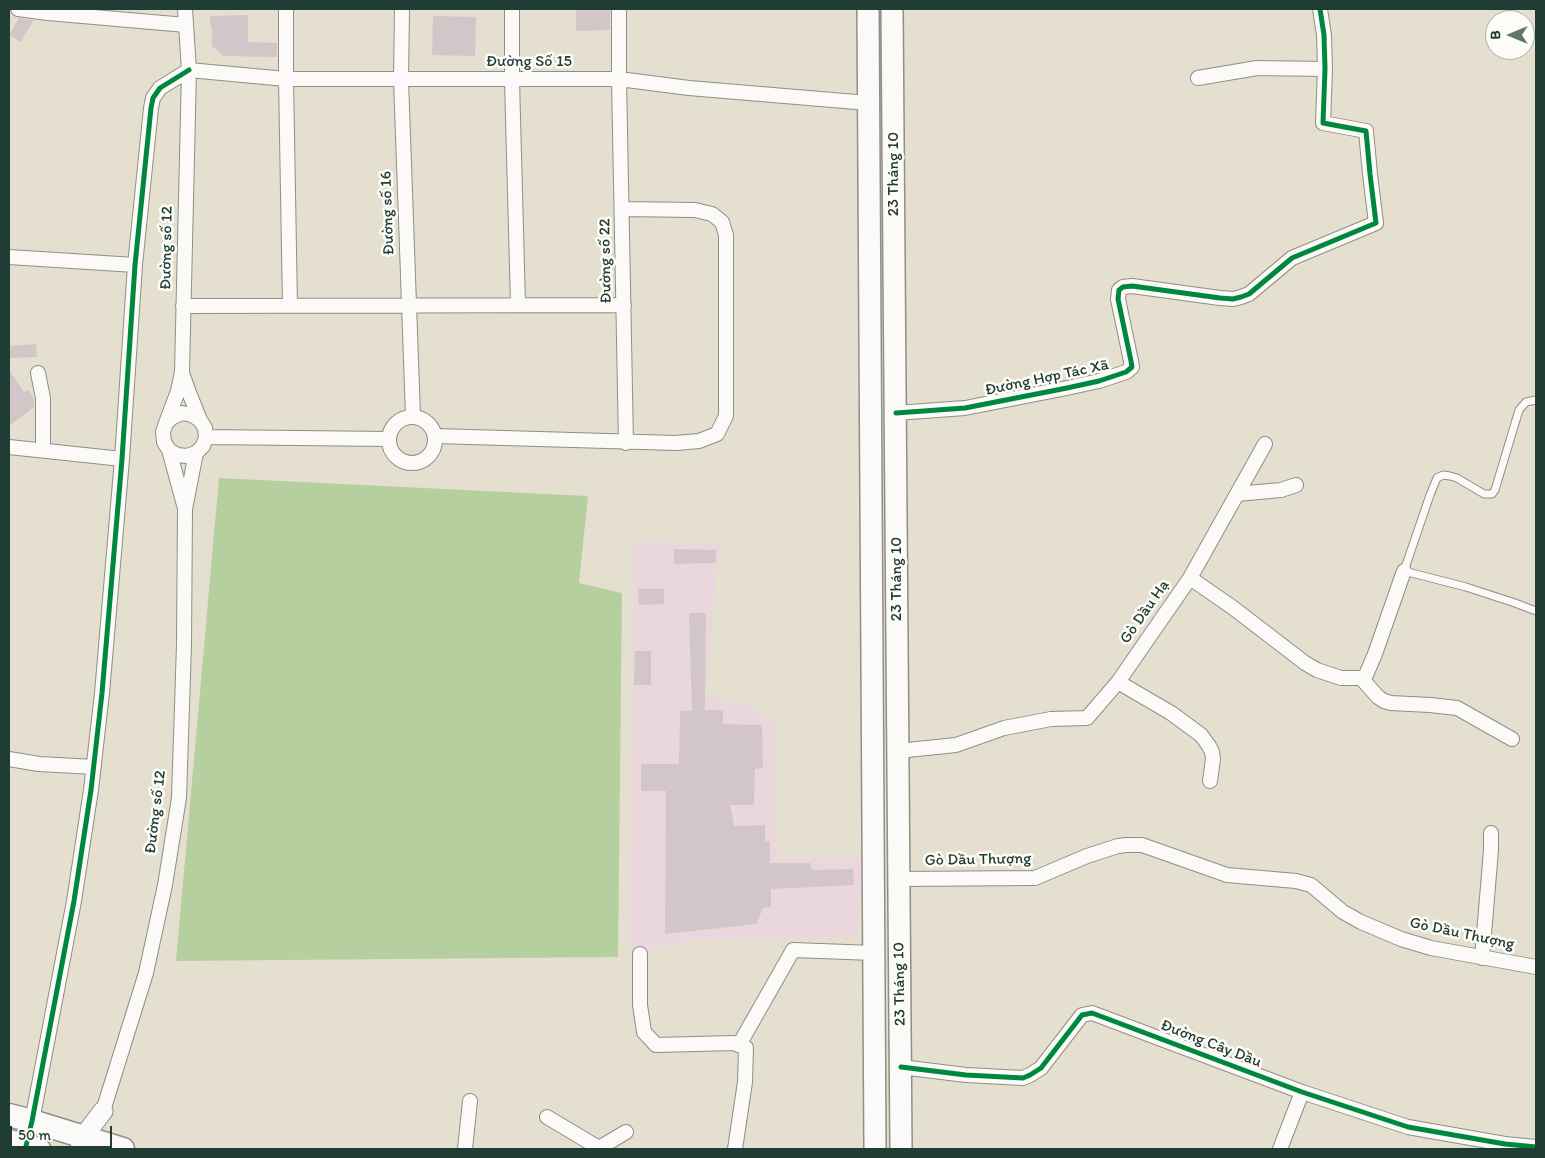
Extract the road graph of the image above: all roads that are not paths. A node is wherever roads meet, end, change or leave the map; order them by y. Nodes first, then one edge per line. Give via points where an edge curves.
1 (18, 9) edge
2 (185, 9) edge
3 (286, 9) edge
4 (402, 9) edge
5 (512, 9) edge
6 (619, 9) edge
7 (868, 9) edge
8 (892, 9) edge
9 (1320, 9) edge
10 (186, 25) junction
11 (1325, 69) junction
12 (188, 70) junction
13 (1198, 78) dead end
14 (286, 79) junction
15 (619, 79) junction
16 (401, 80) junction
17 (512, 80) junction
18 (868, 103) junction
19 (622, 209) junction
20 (9, 257) edge
21 (135, 266) junction
22 (518, 305) junction
23 (624, 305) junction
24 (183, 306) junction
25 (290, 306) junction
26 (182, 372) junction
27 (38, 373) dead end
28 (1536, 400) edge
29 (896, 413) junction
30 (413, 416) junction
31 (200, 420) junction
32 (166, 423) junction
33 (436, 436) junction
34 (206, 437) junction
35 (389, 439) junction
36 (626, 443) junction
37 (1265, 444) dead end
38 (9, 447) edge
39 (44, 449) junction
40 (169, 450) junction
41 (196, 453) junction
42 (122, 459) junction
43 (1296, 485) dead end
44 (1237, 494) junction
45 (185, 509) junction
46 (1404, 571) junction
47 (1190, 578) junction
48 (1536, 611) edge
49 (1361, 678) junction
50 (1118, 682) junction
51 (1512, 739) dead end
52 (898, 751) junction
53 (9, 759) edge
54 (94, 767) junction
55 (1210, 781) dead end
56 (1491, 833) dead end
57 (899, 879) junction
58 (874, 953) junction
59 (640, 954) dead end
60 (1482, 958) junction
61 (1536, 967) edge
62 (739, 1045) junction
63 (901, 1067) junction
64 (1302, 1092) junction
65 (470, 1101) dead end
66 (103, 1111) joint
67 (9, 1115) edge
68 (547, 1117) dead end
69 (32, 1121) junction
70 (626, 1132) dead end
71 (91, 1144) edge
72 (24, 1145) edge
73 (1536, 1147) edge
74 (599, 1148) edge
75 (123, 1149) edge
76 (465, 1149) edge
77 (735, 1149) edge
78 (875, 1149) edge
79 (901, 1149) edge
80 (1280, 1149) edge

1 - 10 street
2 - 10 street
3 - 14 street
4 - 16 street, Đường số 16
5 - 17 street
6 - 15 street
7 - 18 main road, 23 Tháng 10
8 - 29 main road, 23 Tháng 10
9 - 11 street, Đường Hợp Tác Xã
10 - 12 street
11 - 13 street via 1257,68
11 - 29 street, Đường Hợp Tác Xã via 1323,124 1366,131 1376,223 1292,258 1241,297 1220,298 1123,287 1119,290 1118,299 1132,367 1126,372 1099,381 965,408
12 - 14 street, Đường Số 15
12 - 21 street via 160,88 152,102
12 - 24 street, Đường số 12
14 - 16 street, Đường Số 15
14 - 25 street
15 - 17 street, Đường Số 15
15 - 18 street, Đường Số 15
15 - 19 street, Đường số 22
16 - 17 street, Đường Số 15
16 - 30 street, Đường số 16
17 - 22 street
18 - 58 main road, 23 Tháng 10
19 - 23 street, Đường số 22
19 - 36 street via 695,210 712,214 722,222 726,235 726,416 717,434 700,441
20 - 21 street
21 - 42 street
22 - 23 street
22 - 25 street
23 - 36 street, Đường số 22
24 - 25 street
24 - 26 street, Đường số 12
26 - 31 street
26 - 32 street, Đường số 12
27 - 39 street via 44,408
28 - 46 lane via 1526,402 1519,410 1492,494 1484,494 1458,478 1443,475 1437,478
29 - 52 main road, 23 Tháng 10
30 - 33 street via 428,422
30 - 35 street via 399,420
31 - 32 street via 182,414
31 - 34 street
32 - 40 street via 164,442
33 - 35 street via 428,458 414,464 406,463 393,453
33 - 36 street
34 - 35 street
34 - 41 street
37 - 44 street
38 - 39 street
39 - 42 street
40 - 41 street via 177,455
40 - 45 street, Đường số 12
41 - 45 street, Đường số 12
42 - 54 street
43 - 44 street via 1281,490
44 - 47 street
45 - 66 street, Đường số 12 via 178,798 165,884 146,973
46 - 48 lane via 1466,587
46 - 49 street via 1375,654 1366,675
47 - 49 street, Gò Dầu Hạ via 1305,663 1341,678
47 - 50 street, Gò Dầu Hạ
49 - 51 street via 1384,701 1456,708
50 - 52 street, Gò Dầu Hạ via 1087,718 1051,719 1004,728 956,746
50 - 55 street via 1201,735 1212,752
52 - 57 main road, 23 Tháng 10
53 - 54 street via 46,765
54 - 69 street via 74,901
56 - 60 street
57 - 60 street, Gò Dầu Thượng via 1034,878 1086,856 1126,845 1142,846 1227,875 1311,885 1344,912 1377,929 1431,948
57 - 63 main road, 23 Tháng 10
58 - 62 street via 792,950
58 - 78 main road, 23 Tháng 10
59 - 62 street via 640,1005 644,1032 656,1045
60 - 61 street, Gò Dầu Thượng
62 - 77 street via 746,1048 745,1082
63 - 64 street, Đường Cây Dầu via 1023,1078 1041,1068 1082,1015 1092,1013
63 - 79 main road, 23 Tháng 10
64 - 73 street, Đường Cây Dầu via 1408,1127
64 - 80 street
65 - 76 street
66 - 71 main road
67 - 69 highway
68 - 74 street
69 - 71 highway
69 - 72 street
70 - 74 street
71 - 75 highway

